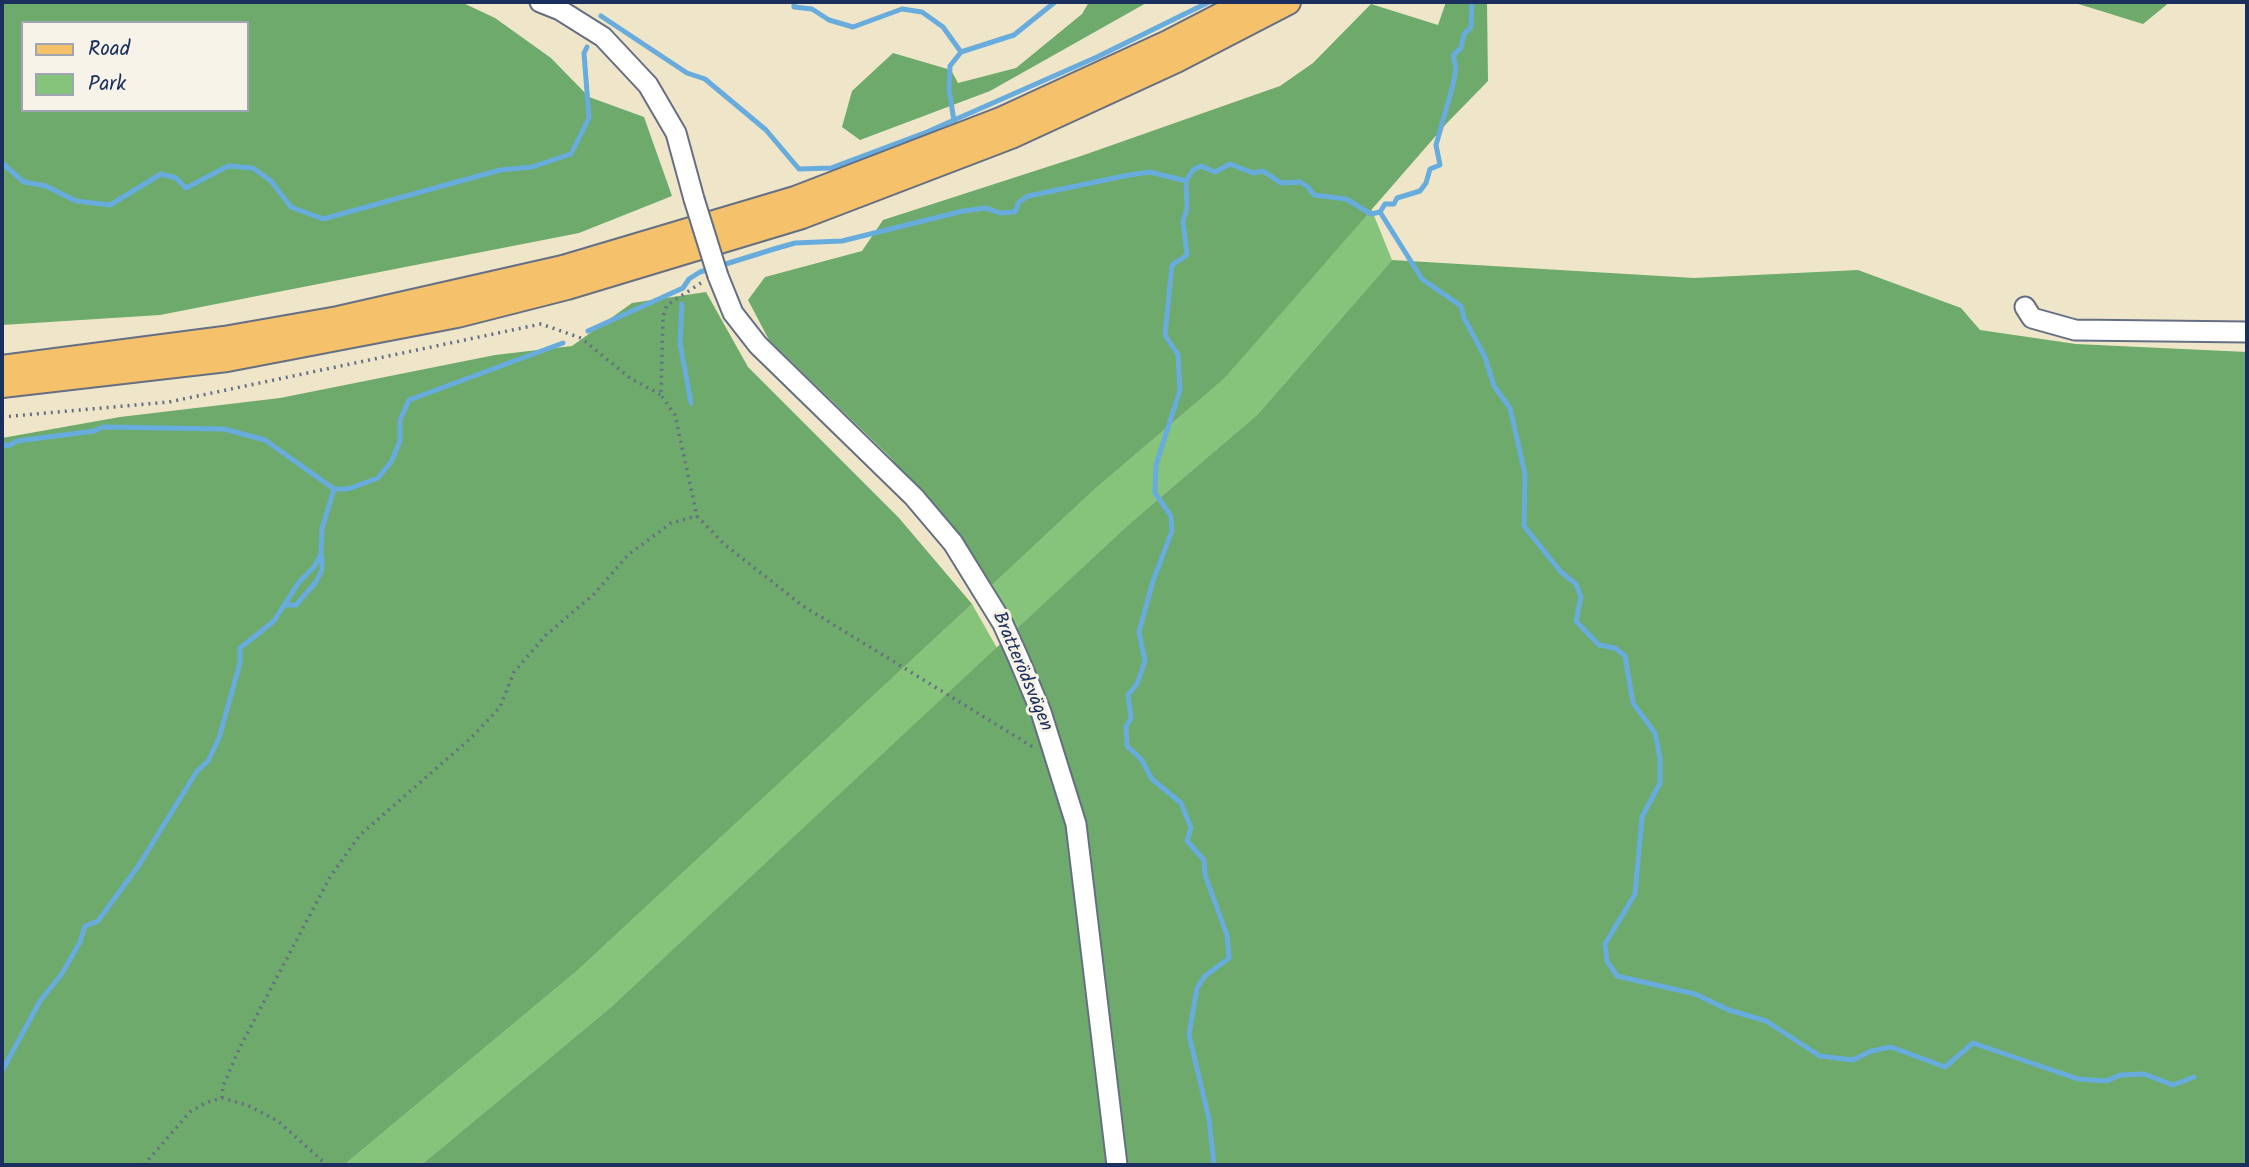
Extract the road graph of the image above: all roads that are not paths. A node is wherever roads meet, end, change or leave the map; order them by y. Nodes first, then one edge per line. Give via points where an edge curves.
1 (540, 2) edge
2 (1247, 2) edge
3 (1288, 2) edge
4 (2025, 306) dead end
5 (2247, 332) edge
6 (2, 368) edge
7 (2, 385) edge
8 (1117, 1165) edge

1 - 8 street, Bratterödsvägen, bridge via 603,37 648,85 676,133 733,313 758,345 914,497 953,543 1003,624 1041,712 1076,824
2 - 6 main road via 1003,120 795,198 563,268 338,319 186,345
3 - 7 main road via 1011,136 802,216 567,287 457,315 227,359
4 - 5 street via 2032,318 2075,330

